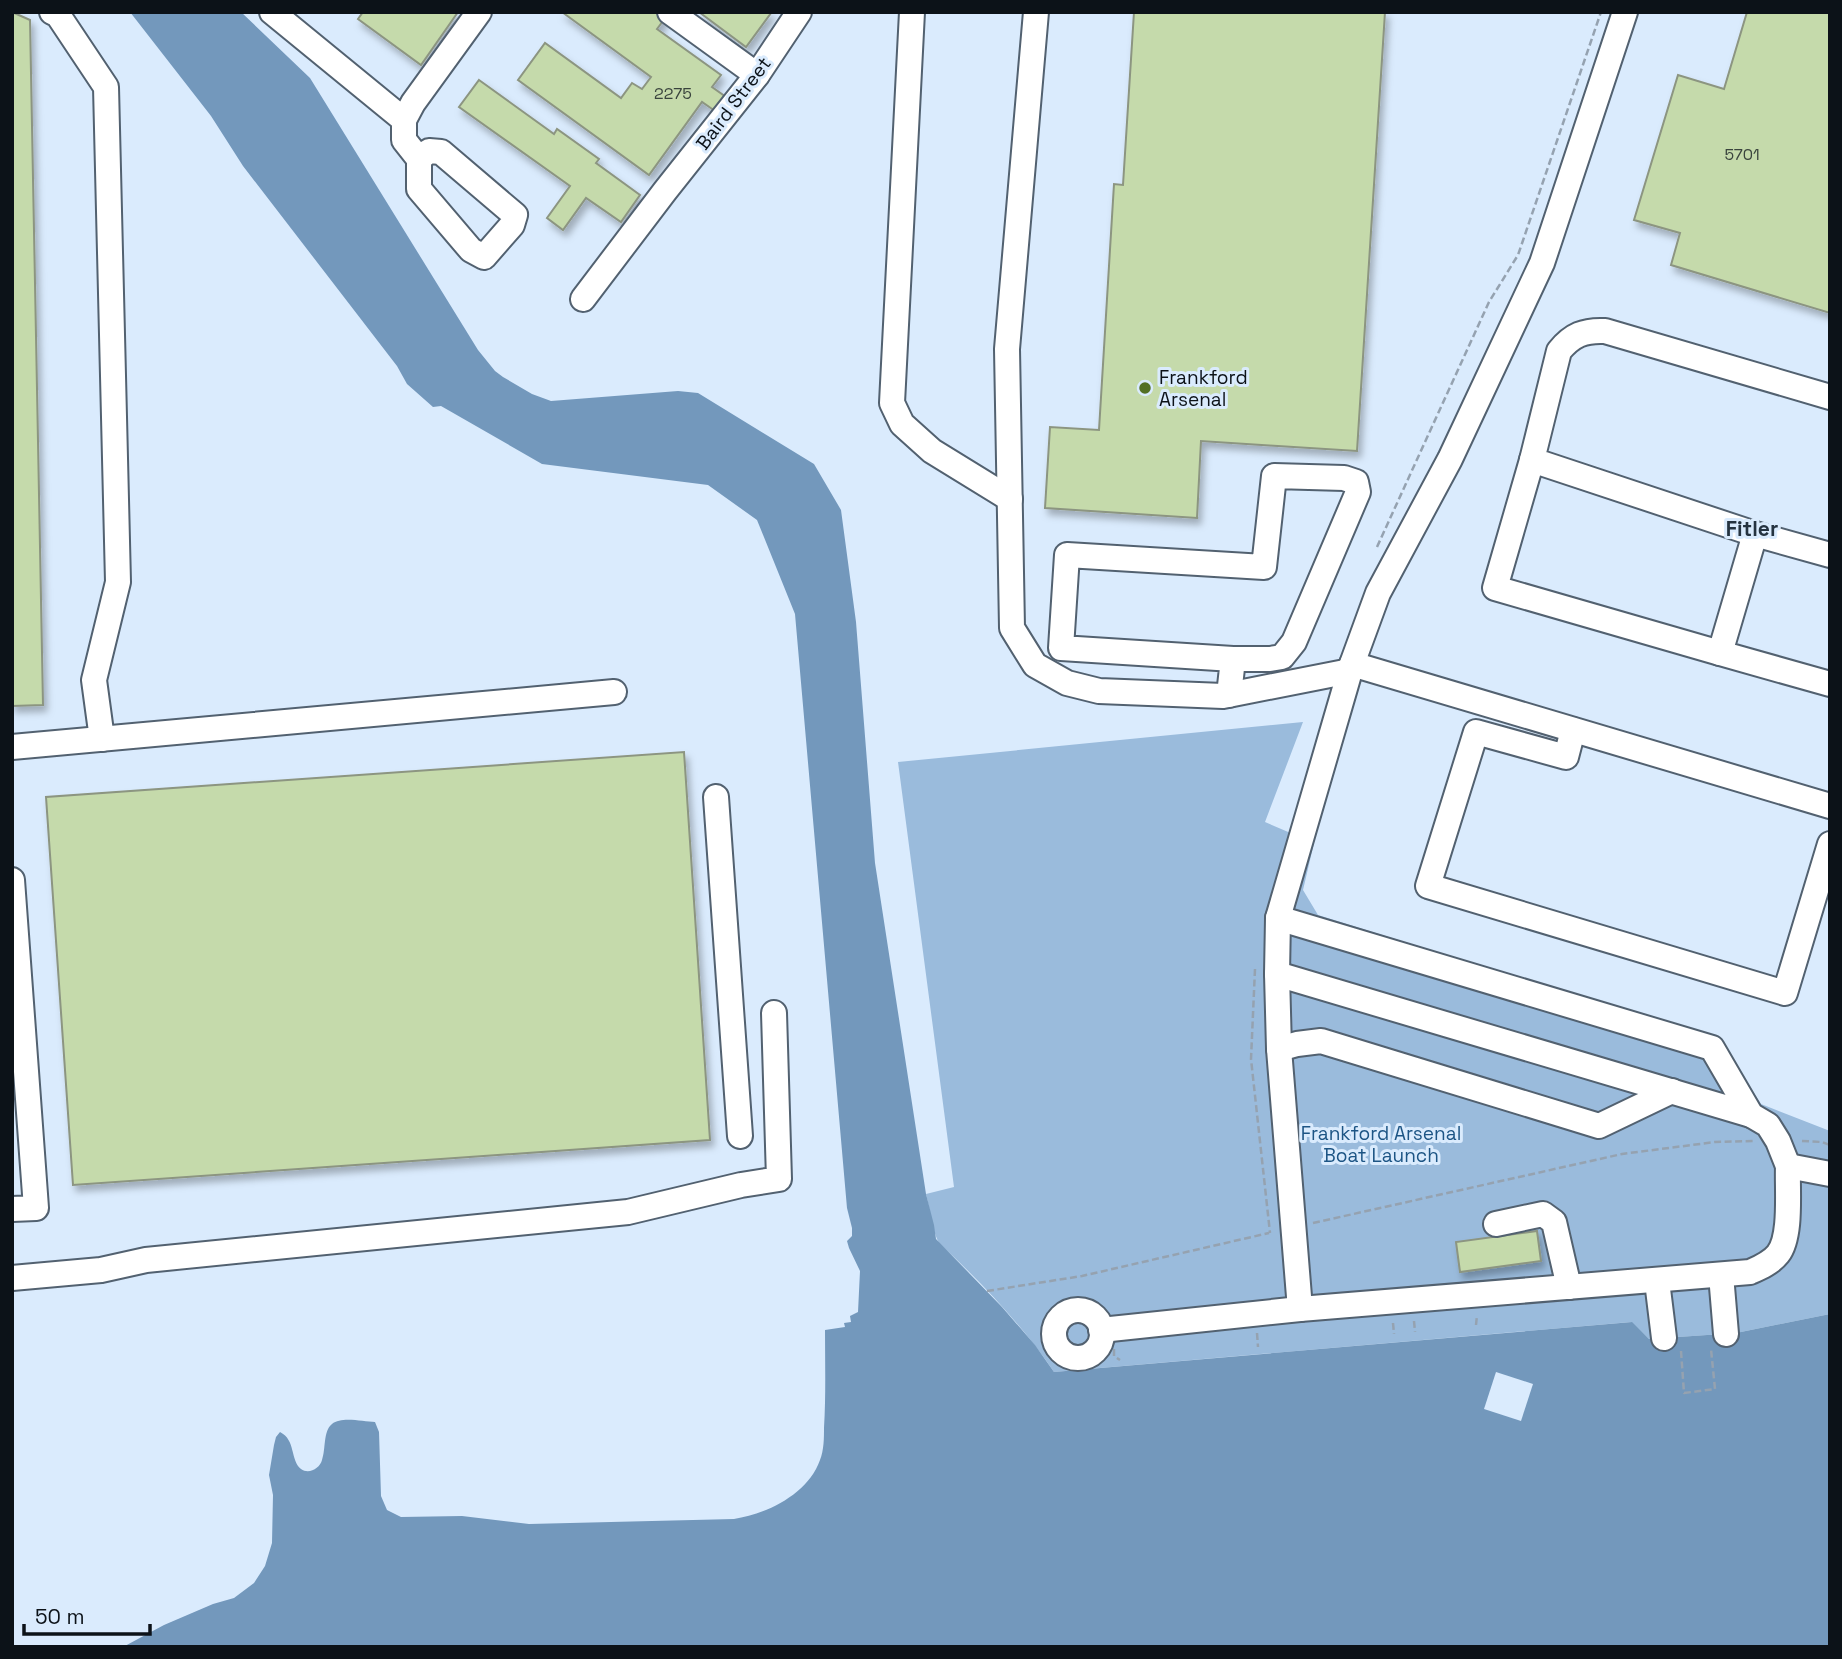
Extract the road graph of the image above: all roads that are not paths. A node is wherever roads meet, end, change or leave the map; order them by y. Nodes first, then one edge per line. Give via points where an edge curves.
1 (52, 12) edge
2 (272, 12) edge
3 (479, 12) edge
4 (670, 12) edge
5 (912, 12) edge
6 (1036, 12) edge
7 (1625, 12) edge
8 (798, 13) edge
9 (757, 75) junction
10 (409, 112) junction
11 (419, 159) dead end
12 (583, 299) dead end
13 (1830, 397) edge
14 (1532, 460) junction
15 (1010, 499) junction
16 (1755, 534) junction
17 (1830, 555) edge
18 (1720, 653) junction
19 (1233, 660) junction
20 (1351, 668) junction
21 (1830, 684) edge
22 (614, 692) dead end
23 (1229, 695) junction
24 (1573, 730) junction
25 (102, 739) junction
26 (12, 747) edge
27 (716, 797) dead end
28 (1830, 806) edge
29 (1830, 844) edge
30 (13, 891) edge
31 (1278, 918) junction
32 (1277, 974) junction
33 (774, 1013) dead end
34 (1279, 1049) junction
35 (19, 1072) edge
36 (776, 1074) junction
37 (735, 1081) junction
38 (1672, 1091) junction
39 (1751, 1115) junction
40 (740, 1136) dead end
41 (1787, 1166) junction
42 (1830, 1174) edge
43 (12, 1209) edge
44 (1496, 1224) dead end
45 (1721, 1275) junction
46 (12, 1278) edge
47 (1657, 1281) junction
48 (1569, 1287) junction
49 (1300, 1309) junction
50 (1101, 1330) dead end
51 (1726, 1334) dead end
52 (1664, 1338) dead end

1 - 25 street via 106,87 118,582 94,680
2 - 10 street
3 - 10 street
4 - 9 street
5 - 15 street via 892,403 902,424 932,451
6 - 15 street via 1007,349
7 - 20 street via 1542,263 1450,459 1378,593
8 - 9 street, Baird Street
9 - 12 street, Baird Street
10 - 11 street via 404,140
13 - 14 street via 1591,330 1567,341 1559,351
14 - 16 street
14 - 18 street via 1495,588
15 - 23 street via 1012,628 1035,665 1067,682 1099,691
16 - 17 street
16 - 18 street
18 - 21 street
19 - 19 street via 1282,657 1294,642 1358,492 1356,482 1274,476 1264,568 1067,555 1061,648
19 - 23 street
20 - 23 street
20 - 24 street
20 - 31 street
22 - 25 street
24 - 28 street
24 - 29 street via 1566,757 1476,732 1428,886 1786,993
25 - 26 street
27 - 37 street
30 - 35 street
31 - 32 street
31 - 39 street via 1712,1048
32 - 34 street
32 - 38 street
33 - 36 street
34 - 38 street via 1321,1041 1599,1126
34 - 49 street
35 - 43 street via 36,1208
36 - 37 street
36 - 46 street via 779,1179 628,1212 146,1260 101,1270
37 - 40 street
38 - 39 street
39 - 41 street via 1768,1125
41 - 42 street
41 - 45 street via 1787,1237 1778,1254 1750,1272
44 - 48 street via 1543,1214 1554,1222
45 - 47 street
45 - 51 street
47 - 48 street
47 - 52 street
48 - 49 street
49 - 50 street

